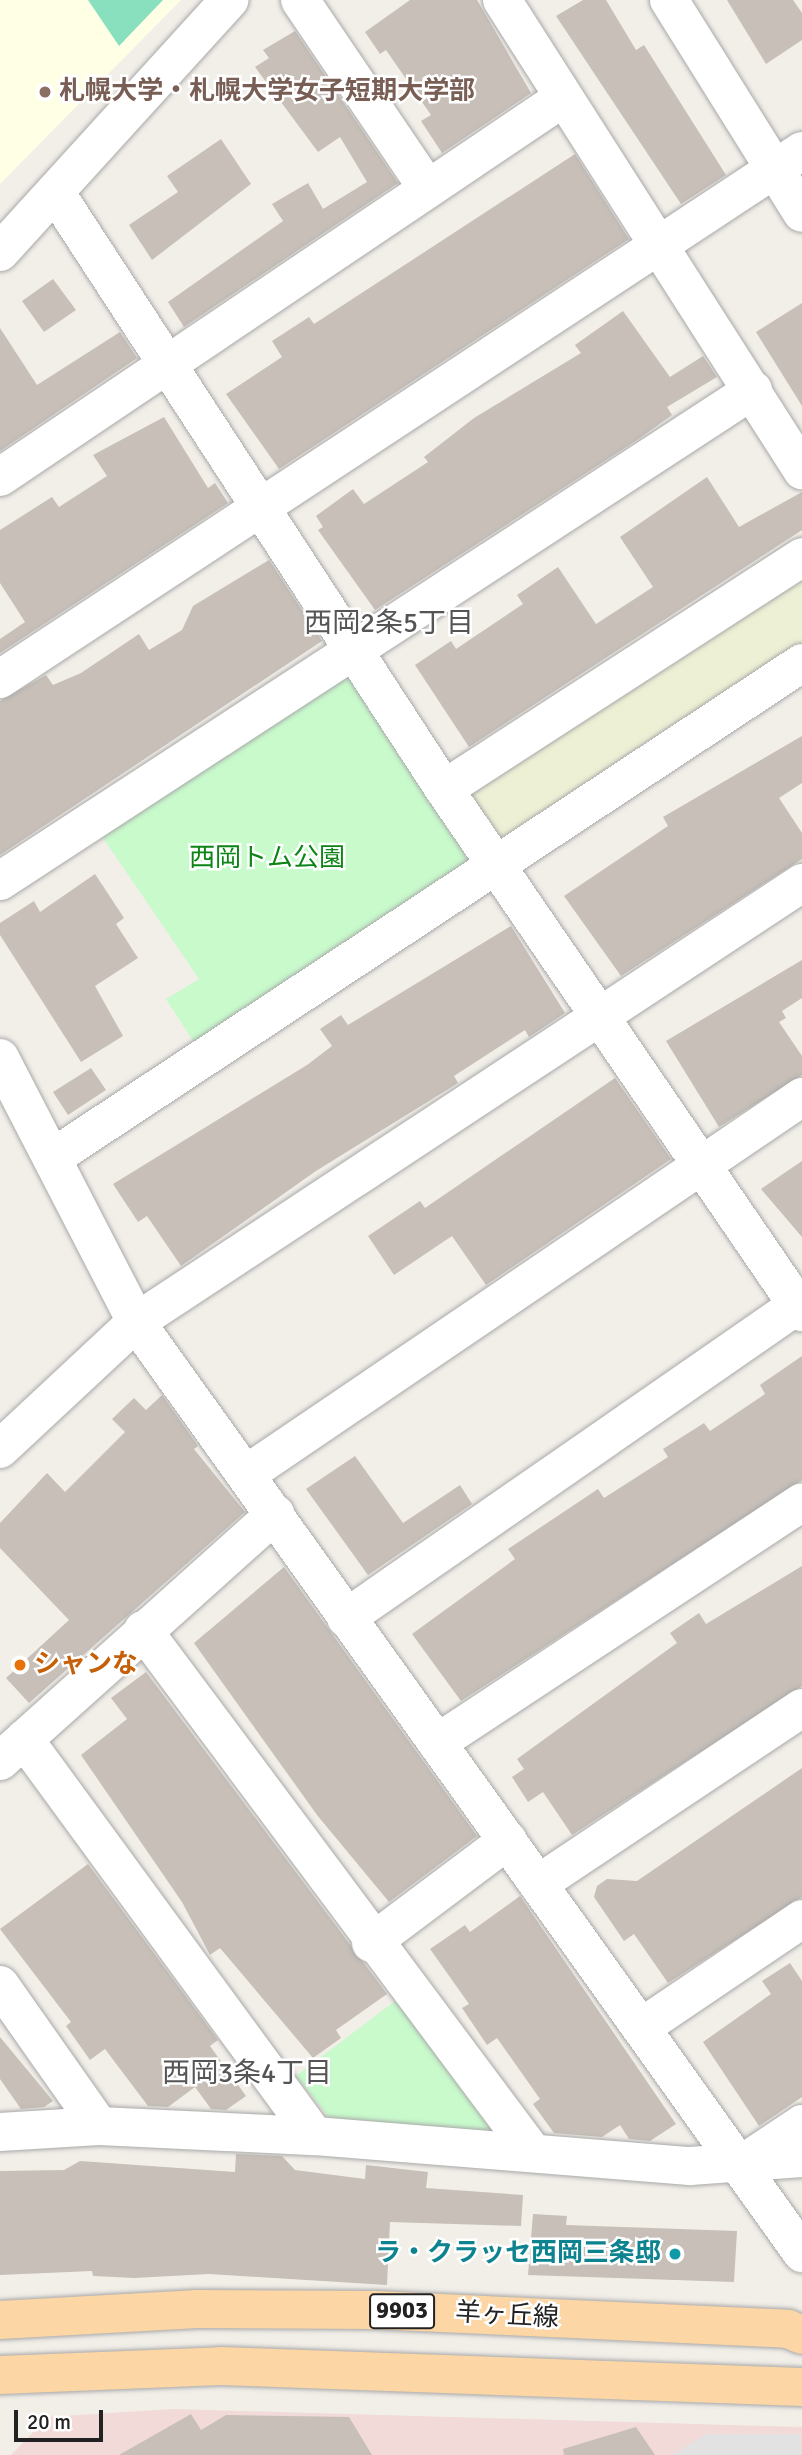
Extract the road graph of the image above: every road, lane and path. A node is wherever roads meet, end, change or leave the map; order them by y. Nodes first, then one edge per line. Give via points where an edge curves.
1 (229, 0) edge
2 (300, 0) edge
3 (502, 0) edge
4 (669, 0) edge
5 (563, 98) junction
6 (789, 160) edge
7 (426, 186) junction
8 (57, 195) junction
9 (802, 213) edge
10 (659, 244) junction
11 (0, 252) edge
12 (167, 363) junction
13 (753, 390) junction
14 (802, 470) edge
15 (0, 477) edge
16 (260, 502) junction
17 (802, 557) edge
18 (354, 649) junction
19 (802, 663) edge
20 (0, 679) edge
21 (444, 789) junction
22 (497, 865) junction
23 (0, 881) edge
24 (802, 883) edge
25 (601, 1016) junction
26 (0, 1058) edge
27 (802, 1097) edge
28 (55, 1156) junction
29 (704, 1162) junction
30 (801, 1306) edge
31 (136, 1322) junction
32 (0, 1448) edge
33 (248, 1474) junction
34 (802, 1502) edge
35 (275, 1514) junction
36 (346, 1618) junction
37 (143, 1630) junction
38 (802, 1709) edge
39 (437, 1743) junction
40 (12, 1750) edge
41 (508, 1840) junction
42 (538, 1884) junction
43 (802, 1919) edge
44 (371, 1943) junction
45 (0, 1985) edge
46 (642, 2027) junction
47 (802, 2124) edge
48 (99, 2126) junction
49 (0, 2132) edge
50 (315, 2136) junction
51 (533, 2153) junction
52 (802, 2158) edge
53 (741, 2165) junction
54 (802, 2253) edge
55 (0, 2320) edge
56 (802, 2335) edge
57 (0, 2375) edge
58 (802, 2387) edge

1 - 8 street
2 - 7 street
3 - 5 street
4 - 6 street
5 - 7 street
5 - 10 street
6 - 9 street
6 - 10 street
7 - 12 street
8 - 11 street
8 - 12 street
10 - 13 street
10 - 16 street
12 - 15 street
12 - 16 street
13 - 14 street
13 - 18 street
16 - 18 street
16 - 20 street
17 - 21 street
18 - 21 street
18 - 23 street
19 - 22 street
21 - 22 street
22 - 25 street
22 - 28 street
24 - 25 street
25 - 29 street
25 - 31 street
26 - 28 street
27 - 29 street
28 - 31 street
29 - 30 street
29 - 33 street
30 - 36 street
31 - 32 street
31 - 33 street
33 - 35 street
34 - 39 street
35 - 36 street
35 - 37 street
36 - 39 street
37 - 40 street
37 - 44 street
38 - 42 street
39 - 41 street
40 - 50 street
41 - 42 street
41 - 44 street
42 - 46 street
43 - 46 street
44 - 51 street
45 - 48 street
46 - 53 street
47 - 53 street
48 - 49 street
48 - 50 street
50 - 51 street
51 - 53 street
52 - 53 street
53 - 54 street
55 - 56 main road, 羊ヶ丘線 / 9903 via 198,2309 374,2310 788,2329
57 - 58 main road via 221,2366

